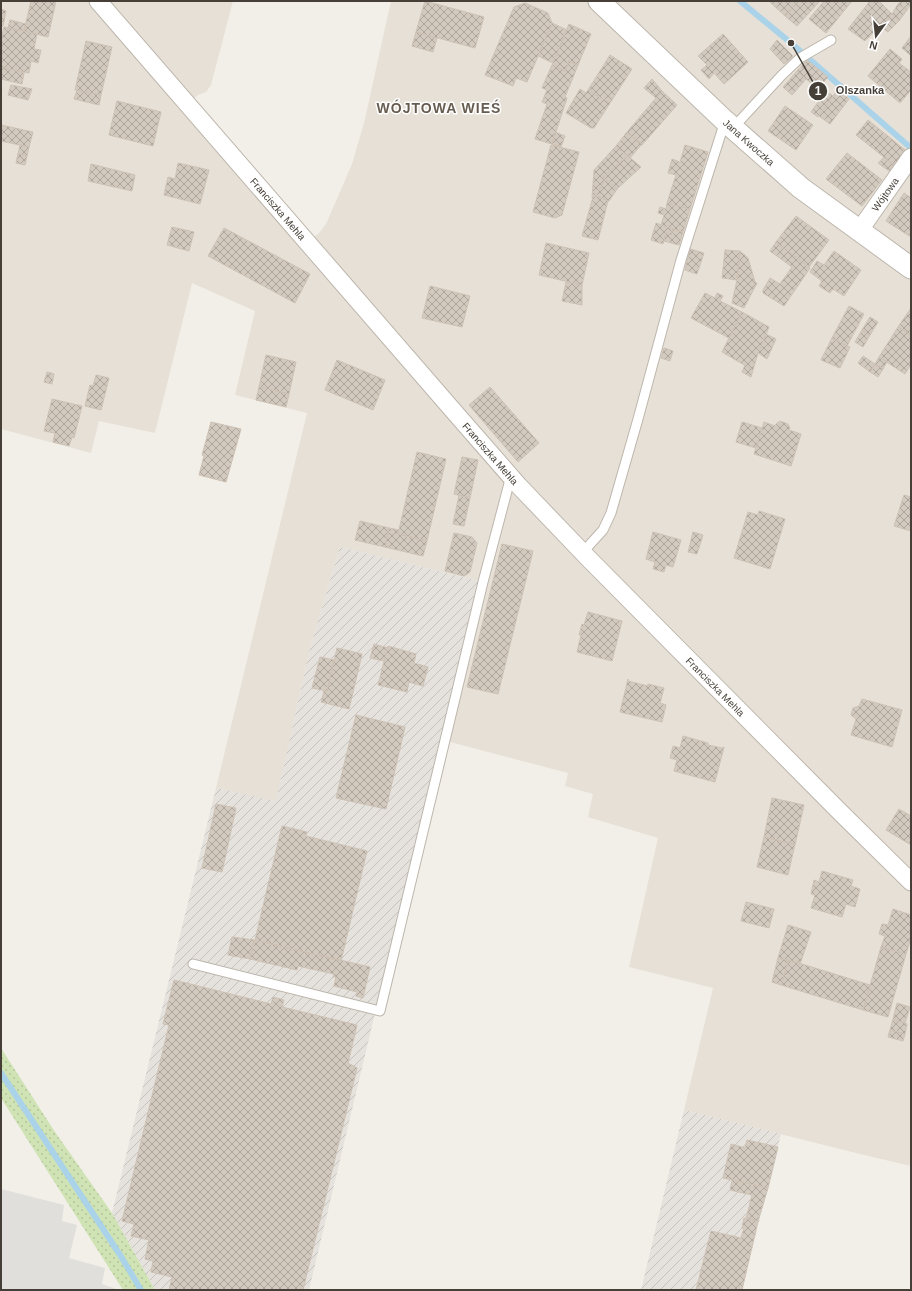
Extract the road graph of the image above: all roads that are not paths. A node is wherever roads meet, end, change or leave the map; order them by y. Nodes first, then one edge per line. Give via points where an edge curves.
1 (98, 1) edge
2 (599, 1) edge
3 (831, 40) dead end
4 (729, 125) junction
5 (910, 159) edge
6 (859, 231) junction
7 (911, 268) edge
8 (511, 476) junction
9 (583, 552) junction
10 (911, 882) edge
11 (193, 964) dead end

1 - 8 street, Franciszka Mehla
2 - 4 street, Jana Kwoczka
3 - 4 lane via 800,58
4 - 6 street, Jana Kwoczka via 801,188
4 - 9 lane via 681,260 611,513 603,530
5 - 6 street, Wójtowa
6 - 7 street, Jana Kwoczka
8 - 9 street, Franciszka Mehla
8 - 11 lane via 380,1011
9 - 10 street, Franciszka Mehla

